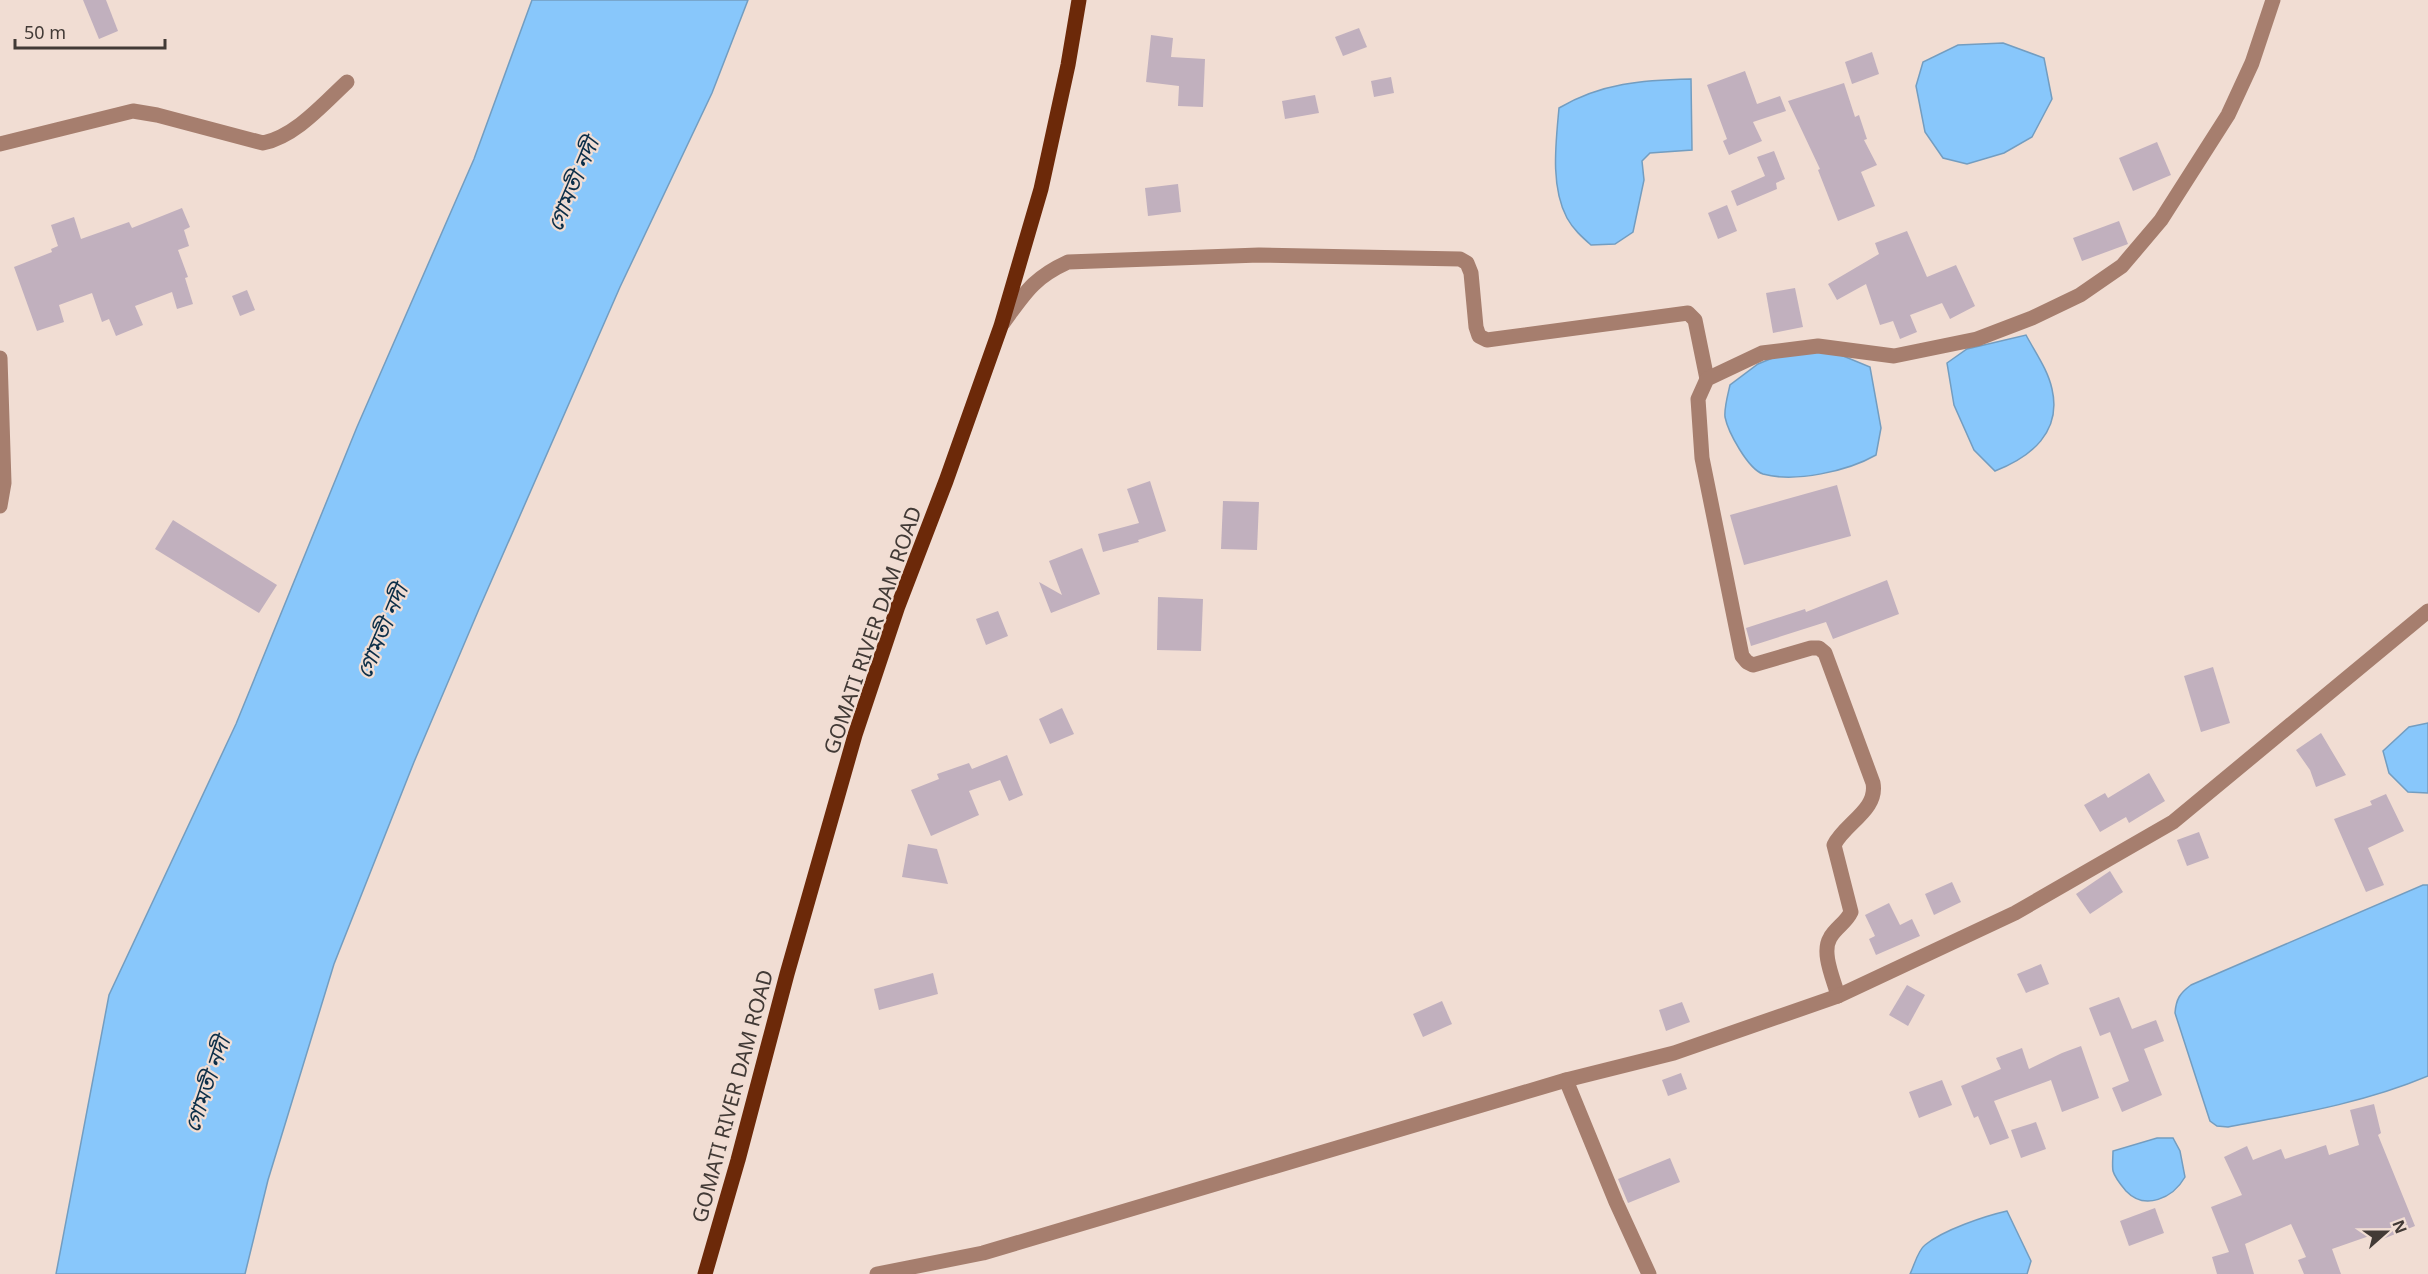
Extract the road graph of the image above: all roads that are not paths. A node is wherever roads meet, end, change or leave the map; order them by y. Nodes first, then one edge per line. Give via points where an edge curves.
1 (1079, 0) edge
2 (2273, 0) edge
3 (347, 82) dead end
4 (0, 144) edge
5 (1001, 326) junction
6 (0, 358) edge
7 (1707, 379) junction
8 (0, 506) edge
9 (2428, 611) edge
10 (1838, 996) junction
11 (1566, 1080) junction
12 (705, 1274) edge
13 (877, 1274) edge
14 (1648, 1274) edge

1 - 5 main road, GOMATI RIVER DAM ROAD via 1041,189
2 - 7 street via 2252,63 2228,116 2161,220 2122,266 2079,295 1977,339 1894,356 1818,346 1762,353
3 - 4 street via 275,141 263,143 133,111
5 - 7 street via 1031,285 1068,262 1259,255 1460,259 1471,273 1476,327 1479,336 1487,340 1688,313 1695,320
5 - 12 main road, GOMATI RIVER DAM ROAD via 855,735
6 - 8 street via 4,483
7 - 10 street via 1698,399 1702,458 1742,656 1754,665 1810,648 1825,653 1873,783 1872,801 1834,845 1851,912 1827,947
9 - 10 street via 2173,822 2015,913
10 - 11 street via 1674,1053
11 - 13 street via 983,1253
11 - 14 street

